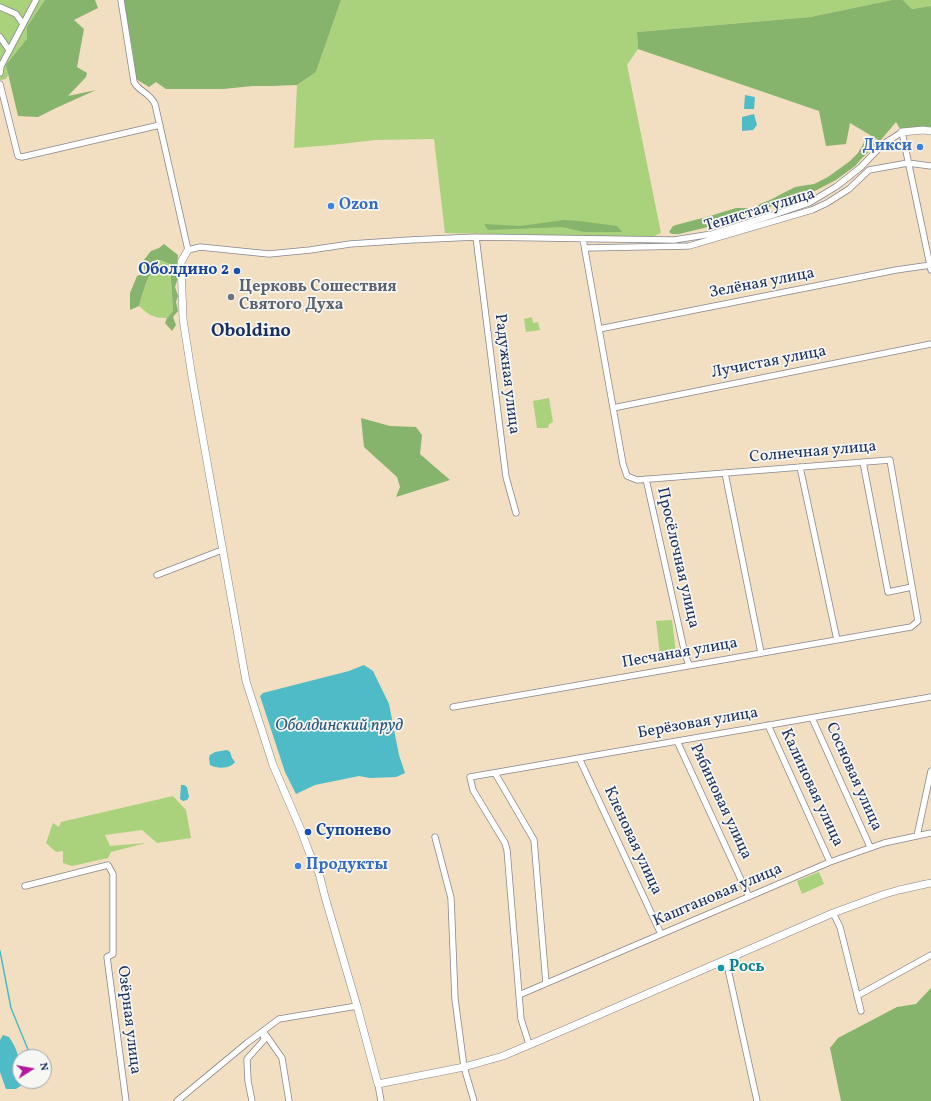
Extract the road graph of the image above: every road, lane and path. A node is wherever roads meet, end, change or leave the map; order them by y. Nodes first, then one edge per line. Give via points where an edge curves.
1 (36, 0) edge
2 (121, 0) edge
3 (0, 7) edge
4 (23, 24) junction
5 (0, 37) edge
6 (9, 50) junction
7 (0, 73) edge
8 (0, 84) edge
9 (160, 125) junction
10 (931, 130) edge
11 (902, 132) junction
12 (908, 163) junction
13 (931, 166) edge
14 (476, 238) junction
15 (583, 239) junction
16 (585, 248) junction
17 (188, 250) junction
18 (931, 267) edge
19 (599, 330) junction
20 (931, 344) edge
21 (613, 408) junction
22 (863, 462) junction
23 (800, 467) junction
24 (725, 473) junction
25 (646, 479) junction
26 (516, 513) dead end
27 (222, 550) junction
28 (157, 575) dead end
29 (912, 588) junction
30 (911, 627) joint
31 (837, 640) junction
32 (761, 652) junction
33 (689, 665) junction
34 (931, 697) edge
35 (454, 707) dead end
36 (812, 718) junction
37 (768, 725) junction
38 (677, 741) junction
39 (579, 758) junction
40 (931, 771) edge
41 (495, 773) junction
42 (931, 833) edge
43 (917, 836) junction
44 (435, 837) dead end
45 (870, 847) junction
46 (830, 862) junction
47 (931, 883) edge
48 (26, 886) dead end
49 (749, 897) junction
50 (833, 913) junction
51 (660, 934) junction
52 (931, 955) edge
53 (726, 960) junction
54 (546, 983) junction
55 (519, 995) junction
56 (857, 996) junction
57 (357, 1006) junction
58 (861, 1011) dead end
59 (263, 1031) junction
60 (529, 1044) junction
61 (464, 1067) junction
62 (378, 1084) junction
63 (126, 1101) edge
64 (177, 1101) edge
65 (252, 1101) edge
66 (289, 1101) edge
67 (381, 1101) edge
68 (474, 1101) edge
69 (757, 1101) edge

1 - 4 street
2 - 9 street via 134,82 153,99
3 - 4 street via 16,14
4 - 6 street
5 - 6 street
6 - 7 street
8 - 9 street via 18,156
9 - 17 street
10 - 11 street
11 - 12 street
11 - 15 street via 882,145 861,167 837,186 809,203 712,234 674,240
12 - 13 street, Тенистая улица
12 - 16 street, Тенистая улица via 869,170 849,189 812,210 689,246
12 - 18 street
14 - 15 street
14 - 17 street via 350,244 270,254 200,247
14 - 26 street, Радужная улица via 506,477
15 - 16 street
16 - 19 street
17 - 27 street via 181,262 183,319
18 - 19 street, Зелёная улица via 888,272
19 - 21 street
20 - 21 street, Лучистая улица
21 - 25 street, Солнечная улица via 622,464 627,476 637,480
22 - 23 street, Солнечная улица
22 - 29 street via 888,592
22 - 29 street, Солнечная улица via 890,460
23 - 24 street, Солнечная улица
23 - 31 street
24 - 25 street, Солнечная улица
24 - 32 street
25 - 33 street, Просёлочная улица
27 - 28 street
27 - 57 street via 246,681 273,765 319,873
29 - 30 street, Солнечная улица via 918,621
30 - 31 street, Песчаная улица
31 - 32 street, Песчаная улица
32 - 33 street, Песчаная улица
33 - 35 street, Песчаная улица
34 - 36 street, Берёзовая улица
36 - 37 street, Берёзовая улица
36 - 45 street, Сосновая улица
37 - 38 street, Берёзовая улица
37 - 46 street, Калиновая улица
38 - 39 street, Берёзовая улица
38 - 49 street, Рябиновая улица
39 - 41 street, Берёзовая улица
39 - 51 street, Кленовая улица
40 - 43 street
41 - 54 street via 534,840
41 - 55 street, Берёзовая улица via 470,777 473,790 506,846
42 - 43 street, Каштановая улица
43 - 45 street, Каштановая улица
44 - 61 street via 451,898 455,999
45 - 46 street, Каштановая улица
46 - 49 street, Каштановая улица
47 - 50 street via 885,894
48 - 63 street, Озёрная улица via 108,865 113,874 113,954 107,957
49 - 51 street, Каштановая улица
50 - 53 street
50 - 56 street via 840,927
51 - 54 street, Каштановая улица
52 - 56 street
53 - 60 street
53 - 69 street
54 - 55 street, Каштановая улица
55 - 60 street via 522,1022
56 - 58 street
57 - 59 street via 279,1019
57 - 62 street
59 - 64 street
59 - 65 street via 264,1040 247,1059
59 - 66 street via 282,1058
60 - 61 street via 503,1056
61 - 62 street
61 - 68 street
62 - 67 street

